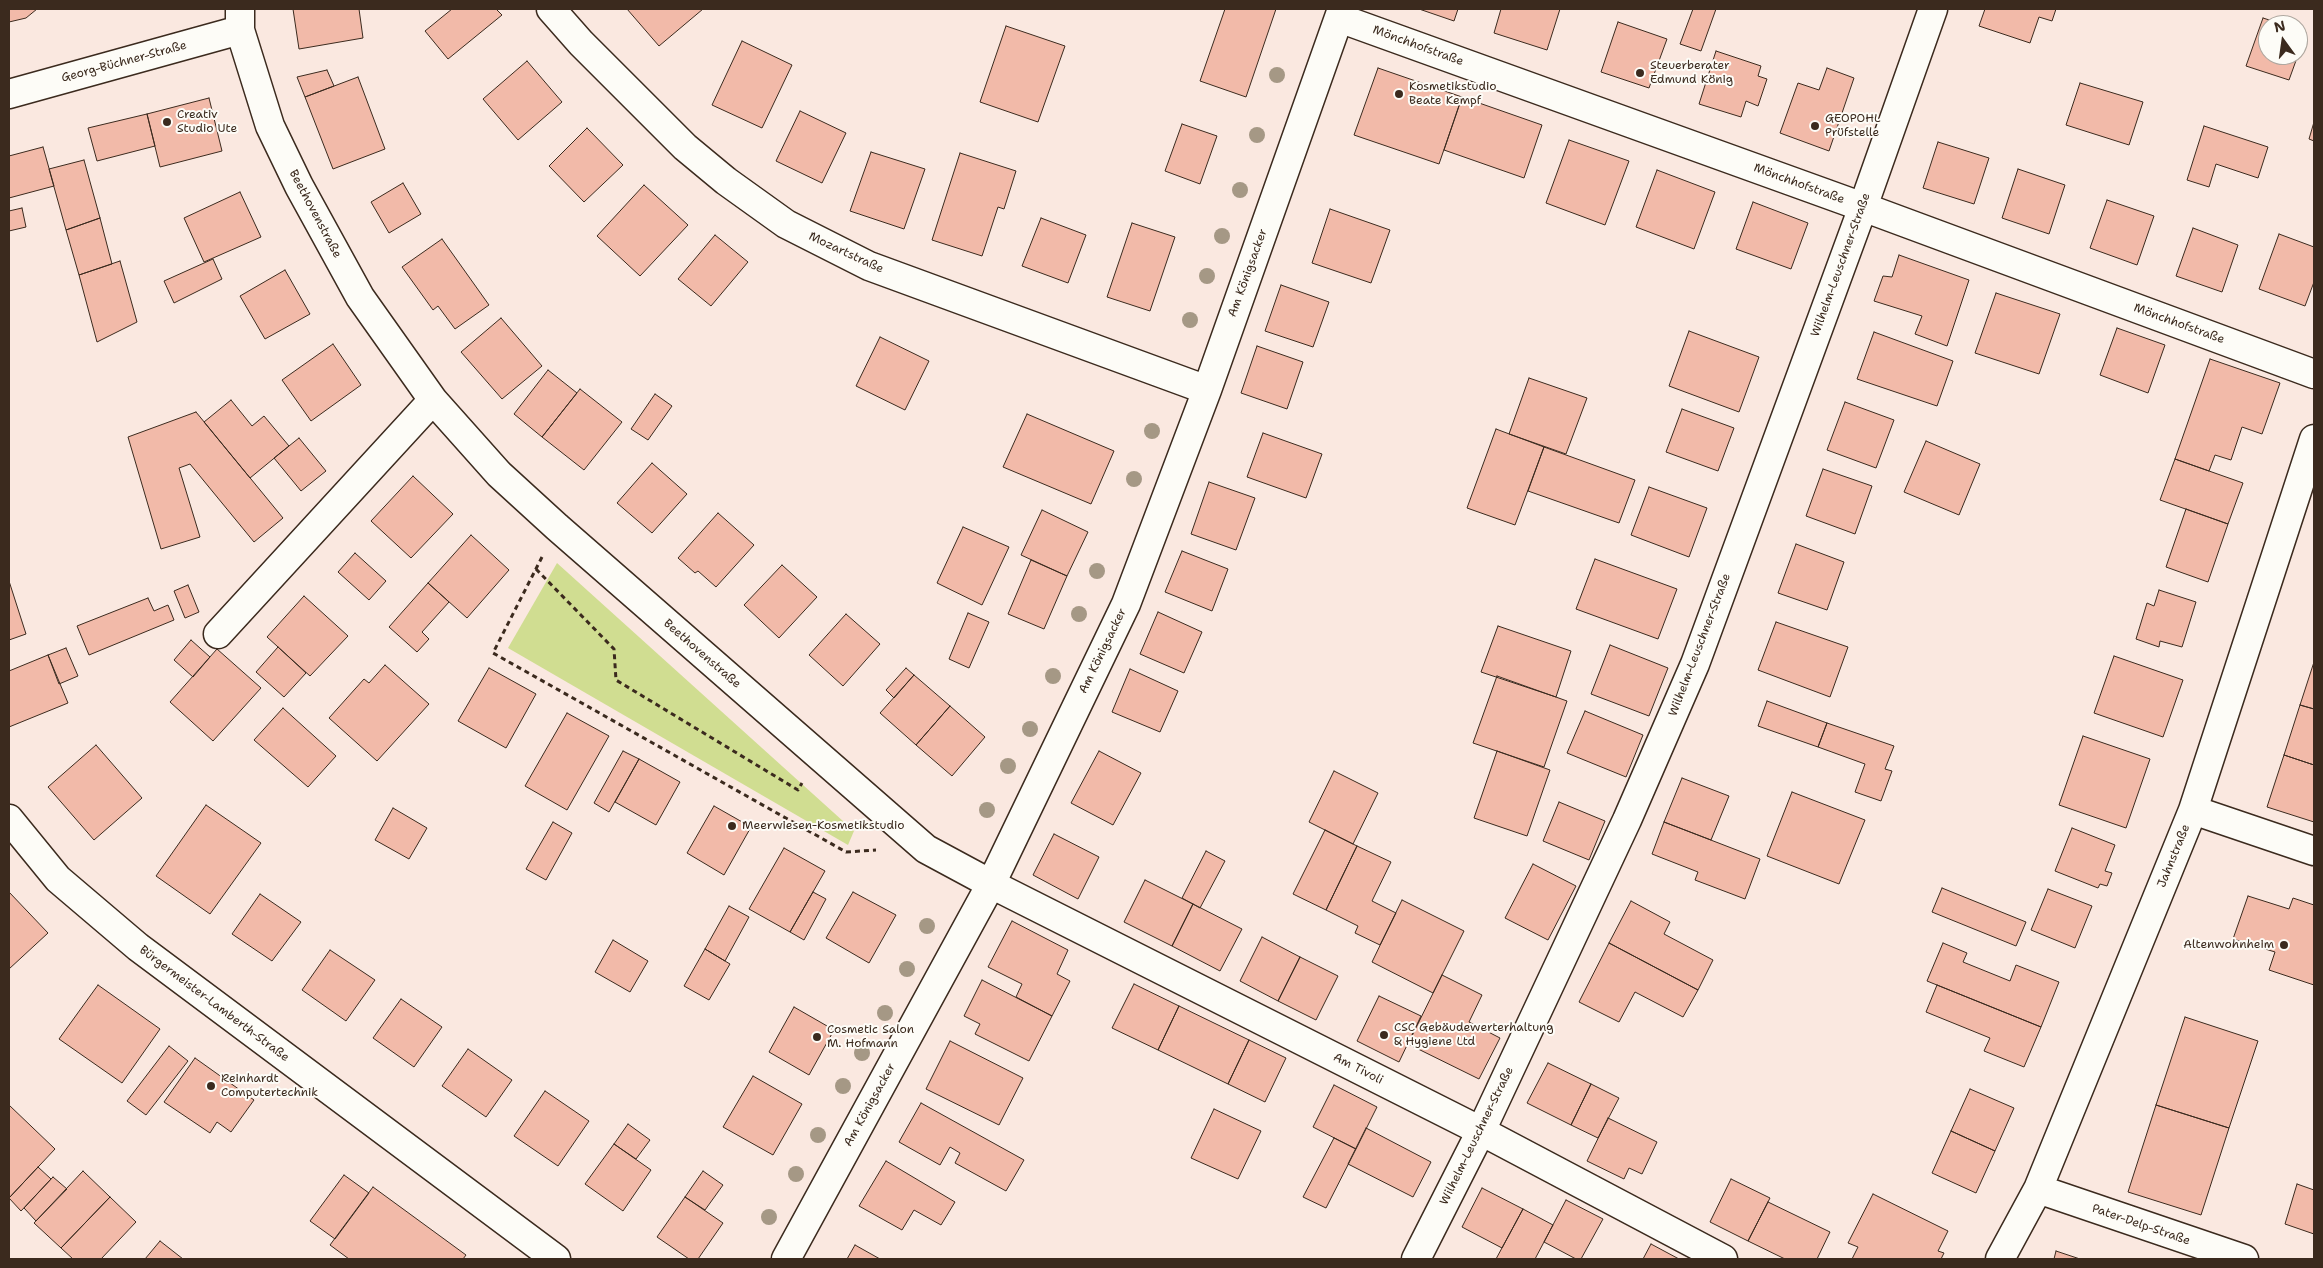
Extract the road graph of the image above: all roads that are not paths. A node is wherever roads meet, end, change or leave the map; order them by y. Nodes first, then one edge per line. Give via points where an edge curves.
1 (551, 9) edge
2 (1932, 9) edge
3 (1341, 13) edge
4 (240, 19) edge
5 (9, 94) edge
6 (1863, 207) junction
7 (2314, 374) edge
8 (1206, 390) junction
9 (433, 400) junction
10 (2314, 439) edge
11 (218, 634) dead end
12 (2193, 810) junction
13 (9, 819) edge
14 (2314, 851) edge
15 (991, 884) junction
16 (1481, 1131) junction
17 (2038, 1189) junction
18 (556, 1259) edge
19 (786, 1259) edge
20 (1416, 1259) edge
21 (1723, 1259) edge
22 (2000, 1259) edge
23 (2244, 1259) edge

1 - 8 street, Mozartstraße via 685,147 786,224 869,266
2 - 6 street, Wilhelm-Leuschner-Straße
3 - 6 street, Mönchhofstraße
3 - 8 street, Am Königsacker
4 - 5 street, Georg-Büchner-Straße
4 - 9 street, Beethovenstraße via 270,126 300,186 360,297
6 - 7 street, Mönchhofstraße
6 - 16 street, Wilhelm-Leuschner-Straße via 1695,664 1627,820
8 - 15 street, Am Königsacker via 1126,604
9 - 11 street
9 - 15 street, Beethovenstraße via 499,474 557,528 926,849
10 - 12 street, Jahnstraße
12 - 14 street
12 - 17 street, Jahnstraße
13 - 18 street, Bürgermeister-Lamberth-Straße via 58,879 138,947
15 - 16 street, Am Tivoli
15 - 19 street, Am Königsacker
16 - 20 street, Wilhelm-Leuschner-Straße
16 - 21 street, Am Tivoli
17 - 22 street, Jahnstraße
17 - 23 street, Pater-Delp-Straße

